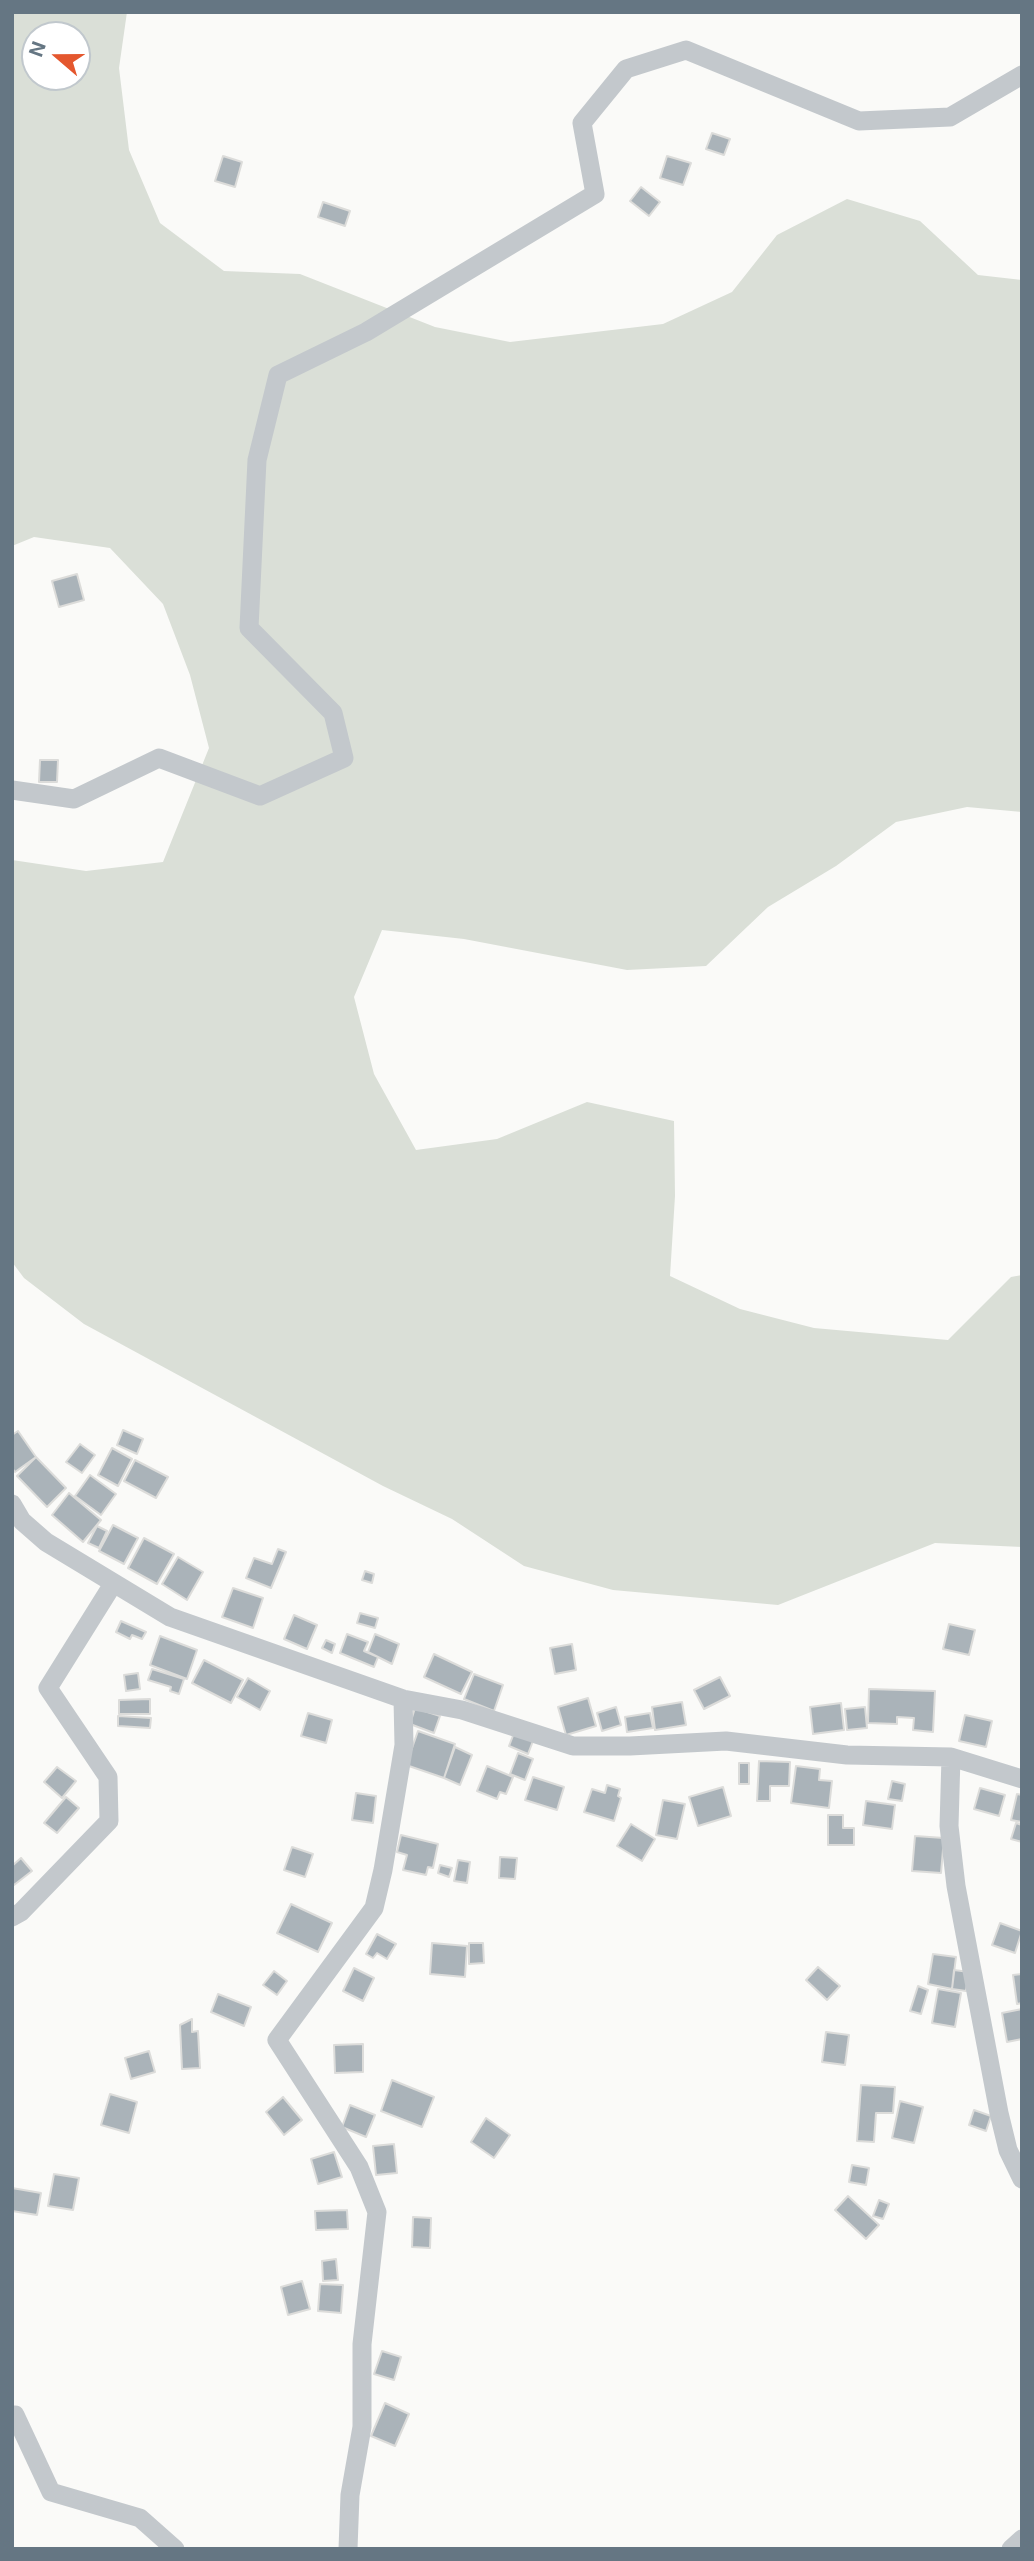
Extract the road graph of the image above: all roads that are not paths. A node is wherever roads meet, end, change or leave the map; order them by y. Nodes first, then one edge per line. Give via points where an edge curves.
1 (1022, 75) edge
2 (12, 790) edge
3 (16, 1517) edge
4 (113, 1584) junction
5 (403, 1699) junction
6 (951, 1757) junction
7 (1022, 1779) edge
8 (12, 1917) edge
9 (1022, 2179) edge
10 (12, 2415) edge
11 (1022, 2539) edge
12 (175, 2549) edge
13 (348, 2549) edge
14 (1011, 2549) edge

1 - 2 street via 950,117 859,121 686,50 626,69 582,123 595,194 366,332 278,375 257,460 249,628 333,713 344,758 260,796 159,758 74,799
3 - 4 street via 46,1542
4 - 5 street via 170,1617
4 - 8 street via 48,1688 108,1776 108,1821
5 - 6 street via 462,1710 573,1746 726,1741 847,1755
5 - 13 street via 404,1745 374,1908 277,2040 359,2167 377,2212 362,2344 362,2427 350,2495
6 - 7 street
6 - 9 street via 949,1826 956,1886 999,2113
10 - 12 street via 51,2492 140,2518
11 - 14 street

